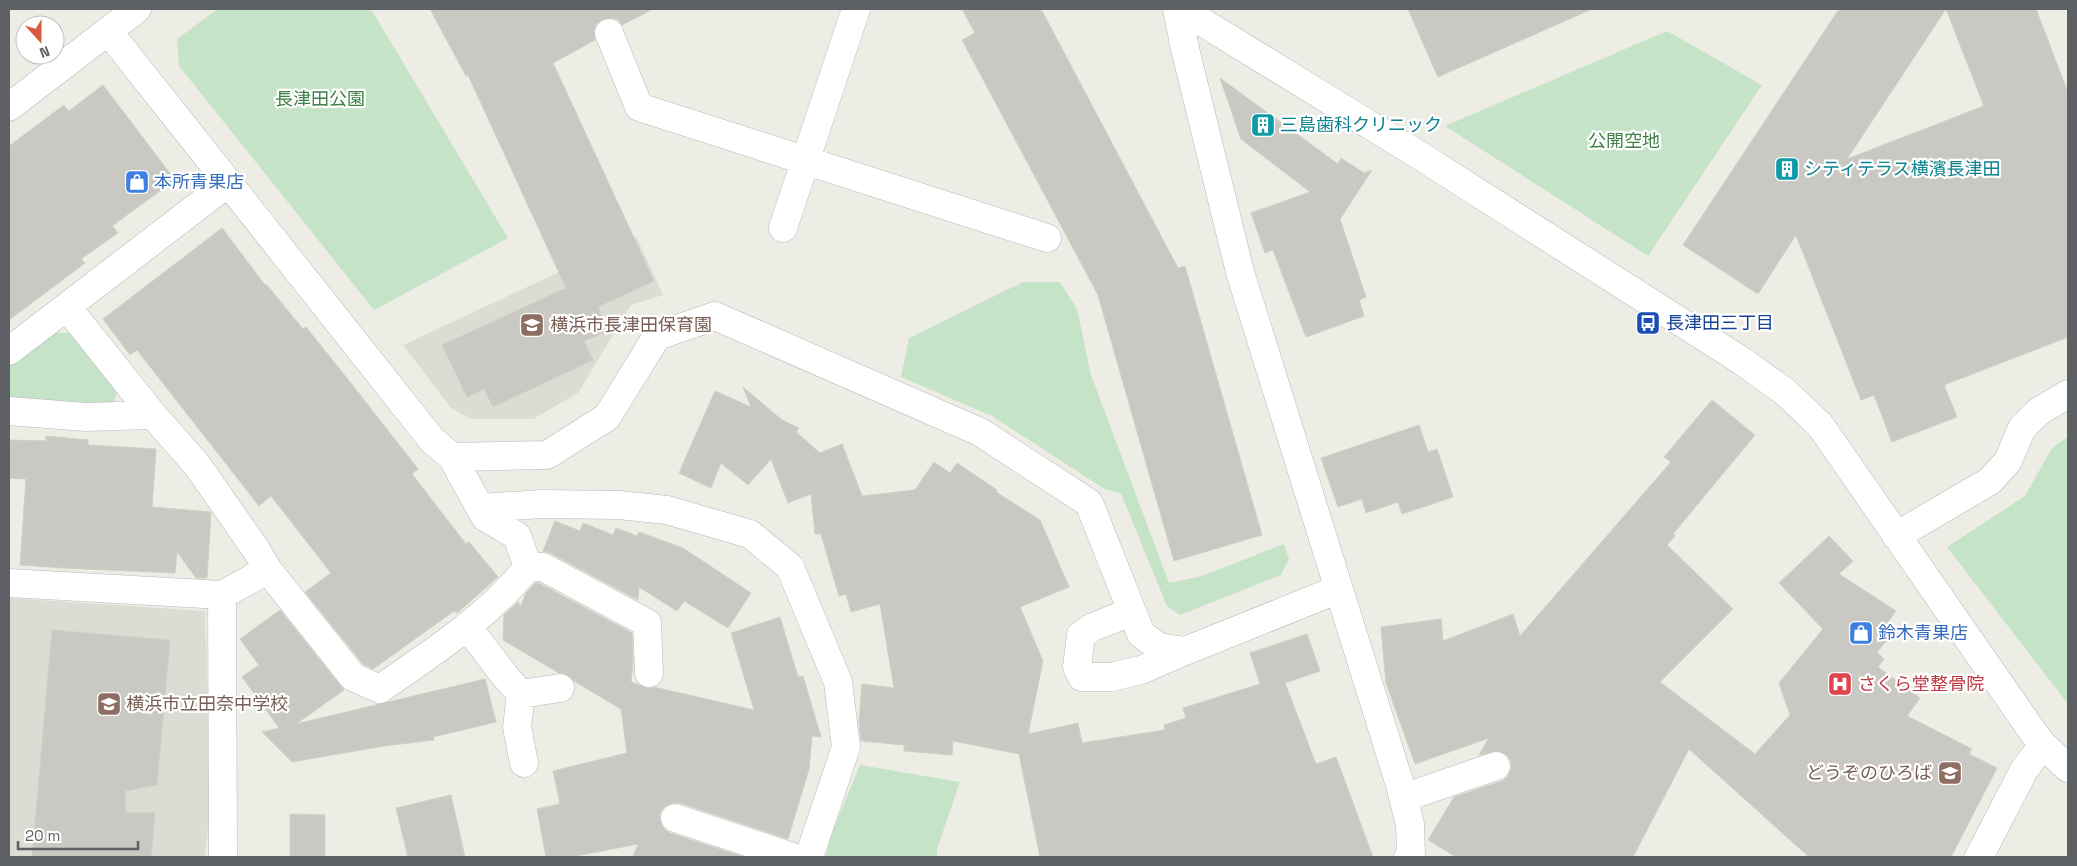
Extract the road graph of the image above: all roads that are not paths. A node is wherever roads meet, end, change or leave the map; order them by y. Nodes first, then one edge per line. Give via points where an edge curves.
1 (137, 9) edge
2 (856, 9) edge
3 (1179, 9) edge
4 (108, 31) junction
5 (609, 33) dead end
6 (9, 106) edge
7 (806, 160) junction
8 (228, 182) junction
9 (783, 228) dead end
10 (1046, 238) dead end
11 (67, 306) junction
12 (9, 350) edge
13 (2068, 394) edge
14 (9, 411) edge
15 (152, 416) junction
16 (452, 457) junction
17 (480, 508) junction
18 (1896, 536) junction
19 (528, 566) junction
20 (268, 570) junction
21 (9, 583) edge
22 (1339, 589) junction
23 (222, 595) junction
24 (1131, 612) junction
25 (467, 626) junction
26 (1186, 651) junction
27 (649, 673) dead end
28 (560, 688) dead end
29 (521, 694) junction
30 (2043, 746) junction
31 (524, 763) dead end
32 (1496, 766) dead end
33 (2068, 768) edge
34 (1403, 798) junction
35 (675, 818) dead end
36 (1413, 856) edge
37 (223, 857) edge
38 (792, 857) edge
39 (809, 857) edge
40 (1979, 857) edge

1 - 4 street
2 - 7 street
3 - 18 street via 1422,157 1784,391 1820,425
3 - 22 street via 1185,49 1240,272
4 - 6 street
4 - 8 street
5 - 7 street via 639,107
7 - 9 street
7 - 10 street
8 - 11 street
8 - 16 street via 432,440
11 - 12 street
11 - 15 street
13 - 18 street via 2038,412 2022,428 2008,461 1990,481
14 - 15 street via 86,417
15 - 20 street via 197,465
16 - 17 street
16 - 24 street via 547,455 607,417 657,336 715,316 980,432 1090,503
17 - 19 street via 485,517 517,536
17 - 39 street via 542,504 619,505 667,510 750,534 790,567 838,682 846,746
18 - 30 street
19 - 25 street via 509,590
19 - 27 street via 542,567 647,623
20 - 23 street
20 - 25 street via 353,677 380,689
21 - 23 street
22 - 26 street
22 - 34 street
23 - 37 street
24 - 26 street via 1140,634 1160,647
24 - 26 street via 1081,635 1077,667 1082,678 1111,677 1141,670
25 - 29 street
28 - 29 street
29 - 31 street via 517,727
30 - 33 street
30 - 40 street via 2024,770
32 - 34 street
34 - 36 street
35 - 38 street

